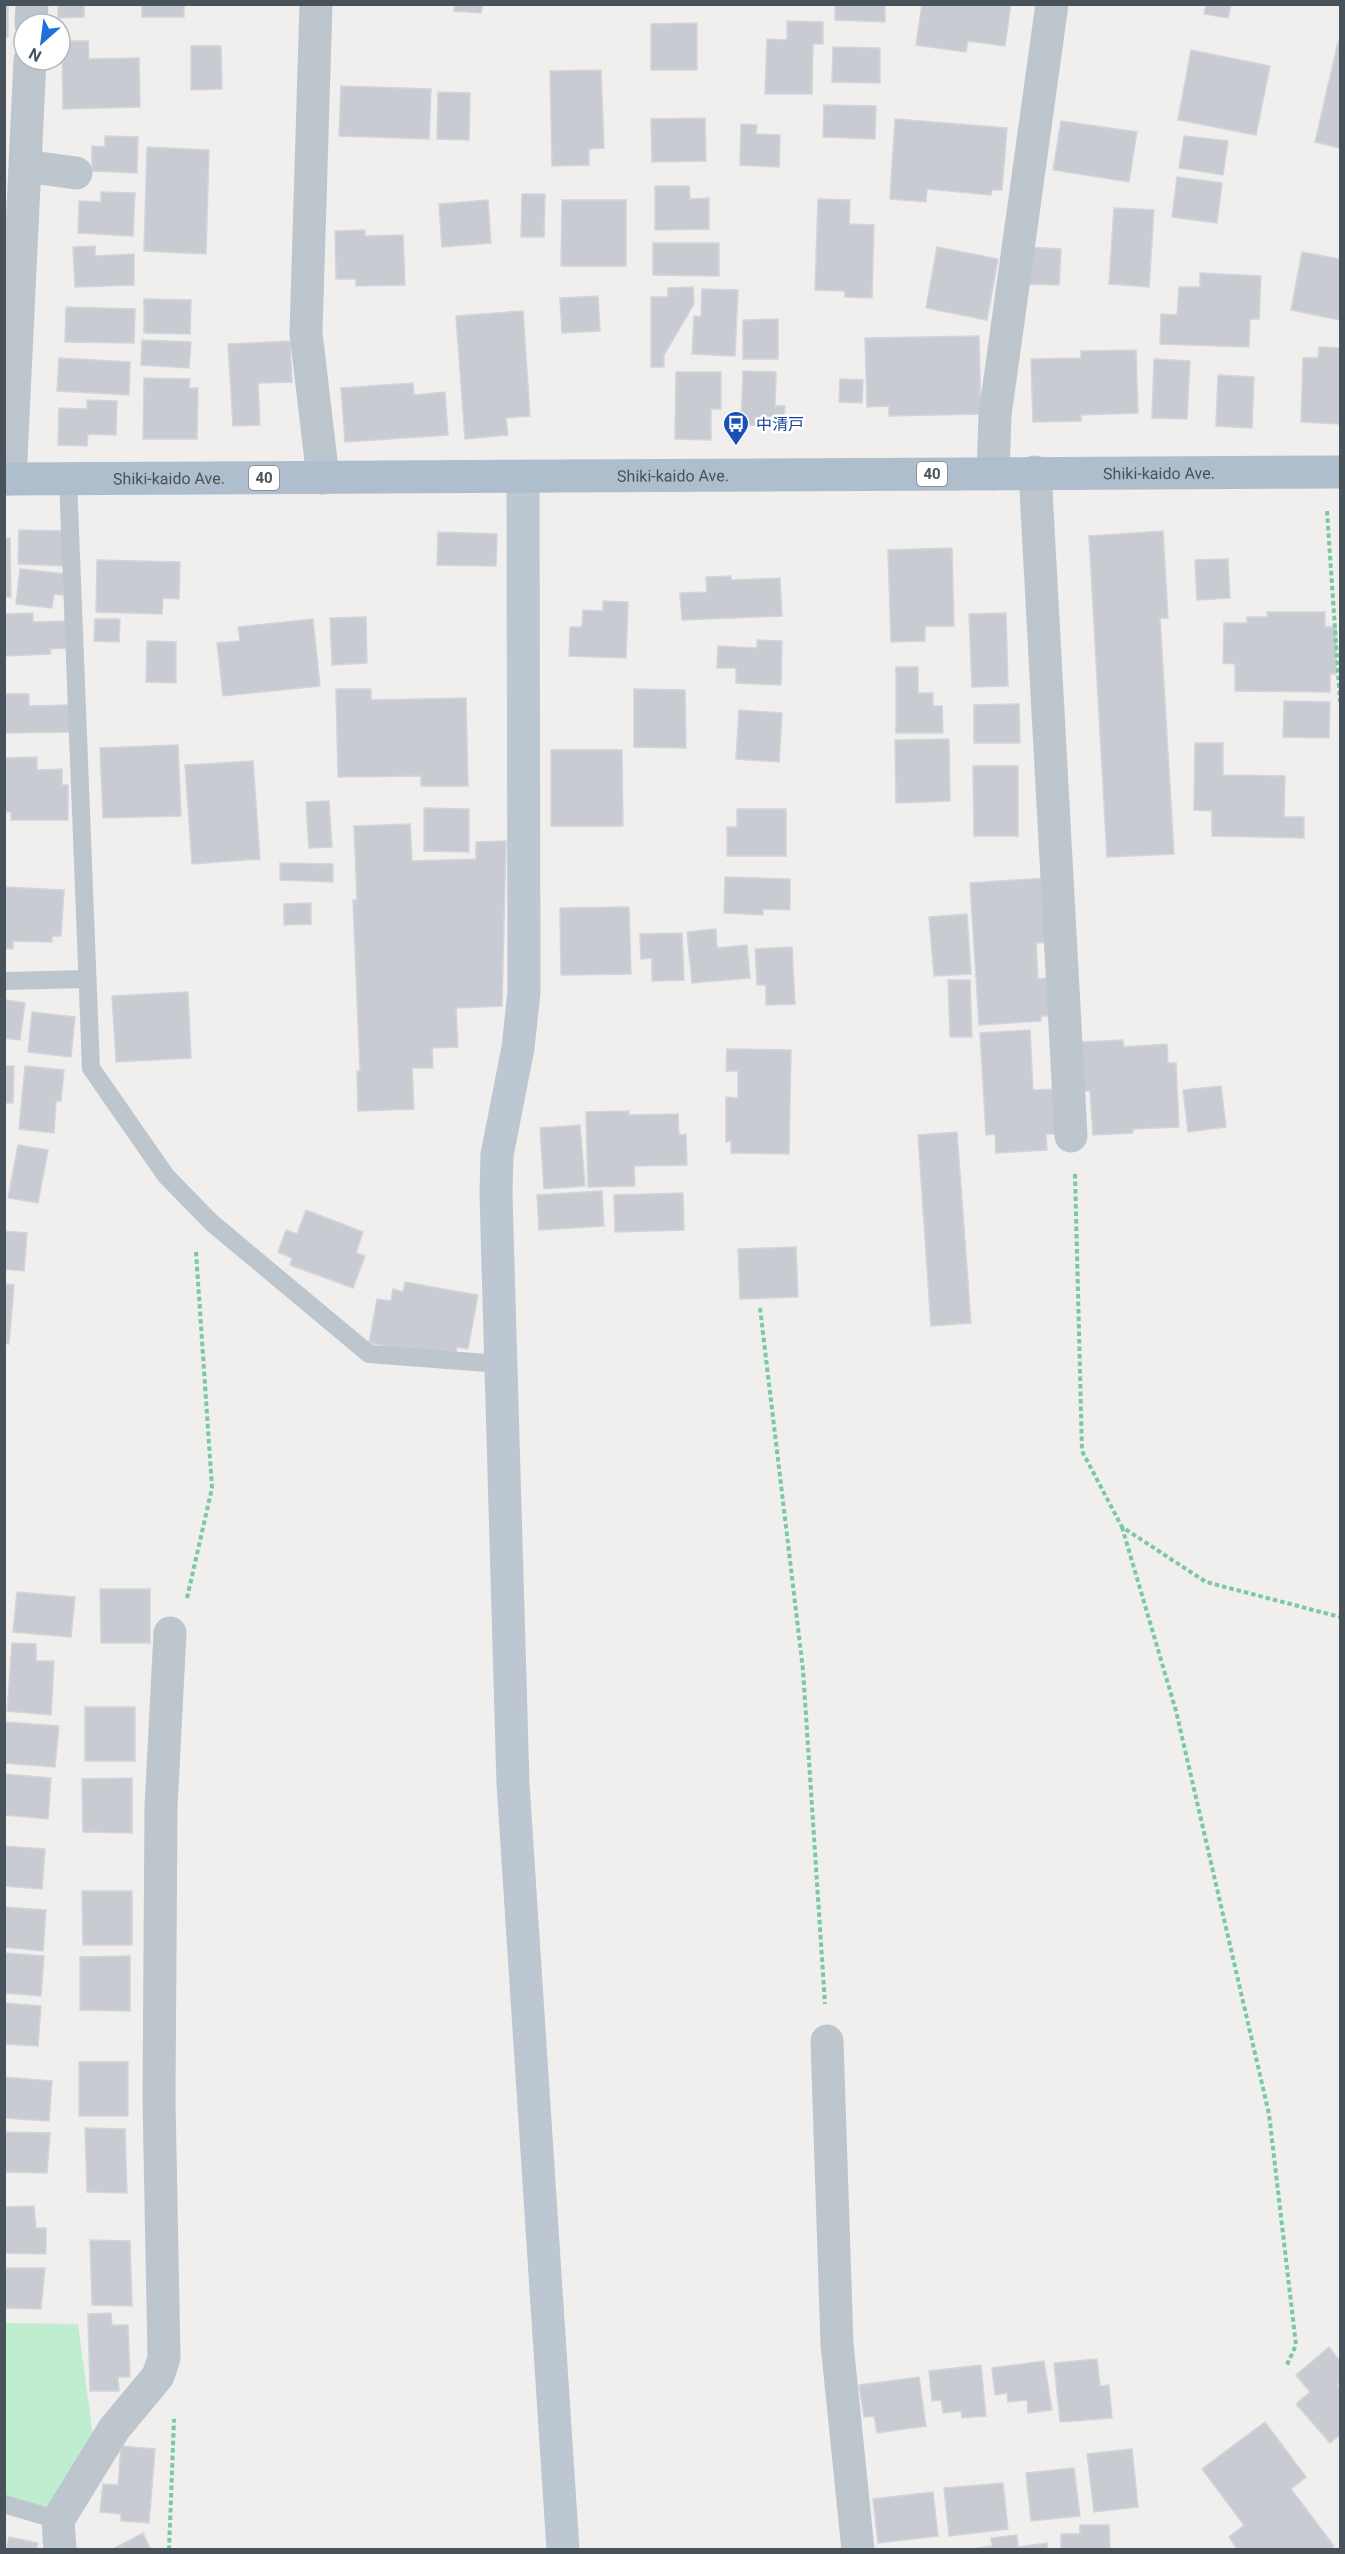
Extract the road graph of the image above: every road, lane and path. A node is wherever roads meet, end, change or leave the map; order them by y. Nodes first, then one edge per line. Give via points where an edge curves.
1 (316, 4) edge
2 (1052, 4) edge
3 (29, 72) edge
4 (25, 166) junction
5 (76, 173) dead end
6 (1035, 472) junction
7 (1332, 472) edge
8 (993, 474) junction
9 (68, 478) junction
10 (323, 478) junction
11 (523, 478) junction
12 (7, 479) edge
13 (1341, 702) edge
14 (87, 979) junction
15 (4, 981) edge
16 (1071, 1136) joint
17 (190, 1200) junction
18 (760, 1308) dead end
19 (501, 1364) junction
20 (1122, 1527) junction
21 (1341, 1617) edge
22 (170, 1633) joint
23 (828, 2041) joint
24 (1287, 2367) dead end
25 (158, 2376) junction
26 (4, 2504) edge
27 (59, 2535) edge
28 (169, 2550) edge
29 (562, 2550) edge
30 (858, 2550) edge

1 - 10 street via 306,333
2 - 8 street via 995,415
3 - 4 street
4 - 5 street
4 - 12 street
6 - 7 main road, Shiki-kaido Ave. / 40
6 - 8 main road, Shiki-kaido Ave. / 40
6 - 16 street
7 - 13 path
8 - 11 main road, Shiki-kaido Ave. / 40
9 - 10 main road, Shiki-kaido Ave. / 40
9 - 12 main road, Shiki-kaido Ave. / 40
9 - 14 lane
10 - 11 main road, Shiki-kaido Ave. / 40
11 - 19 street via 524,992 518,1048 496,1155
14 - 15 lane
14 - 17 lane via 91,1068 166,1176
16 - 20 path via 1082,1451
17 - 19 lane via 212,1223 369,1354
17 - 22 path via 199,1275 212,1488 183,1615
18 - 23 path via 803,1671
19 - 29 street via 513,1784
20 - 21 path via 1206,1582
20 - 24 path via 1176,1711 1269,2114 1296,2345
22 - 25 street via 161,1808 159,2099 164,2358
23 - 30 street via 837,2344
25 - 27 street via 114,2430
25 - 28 path via 174,2410
26 - 27 lane

